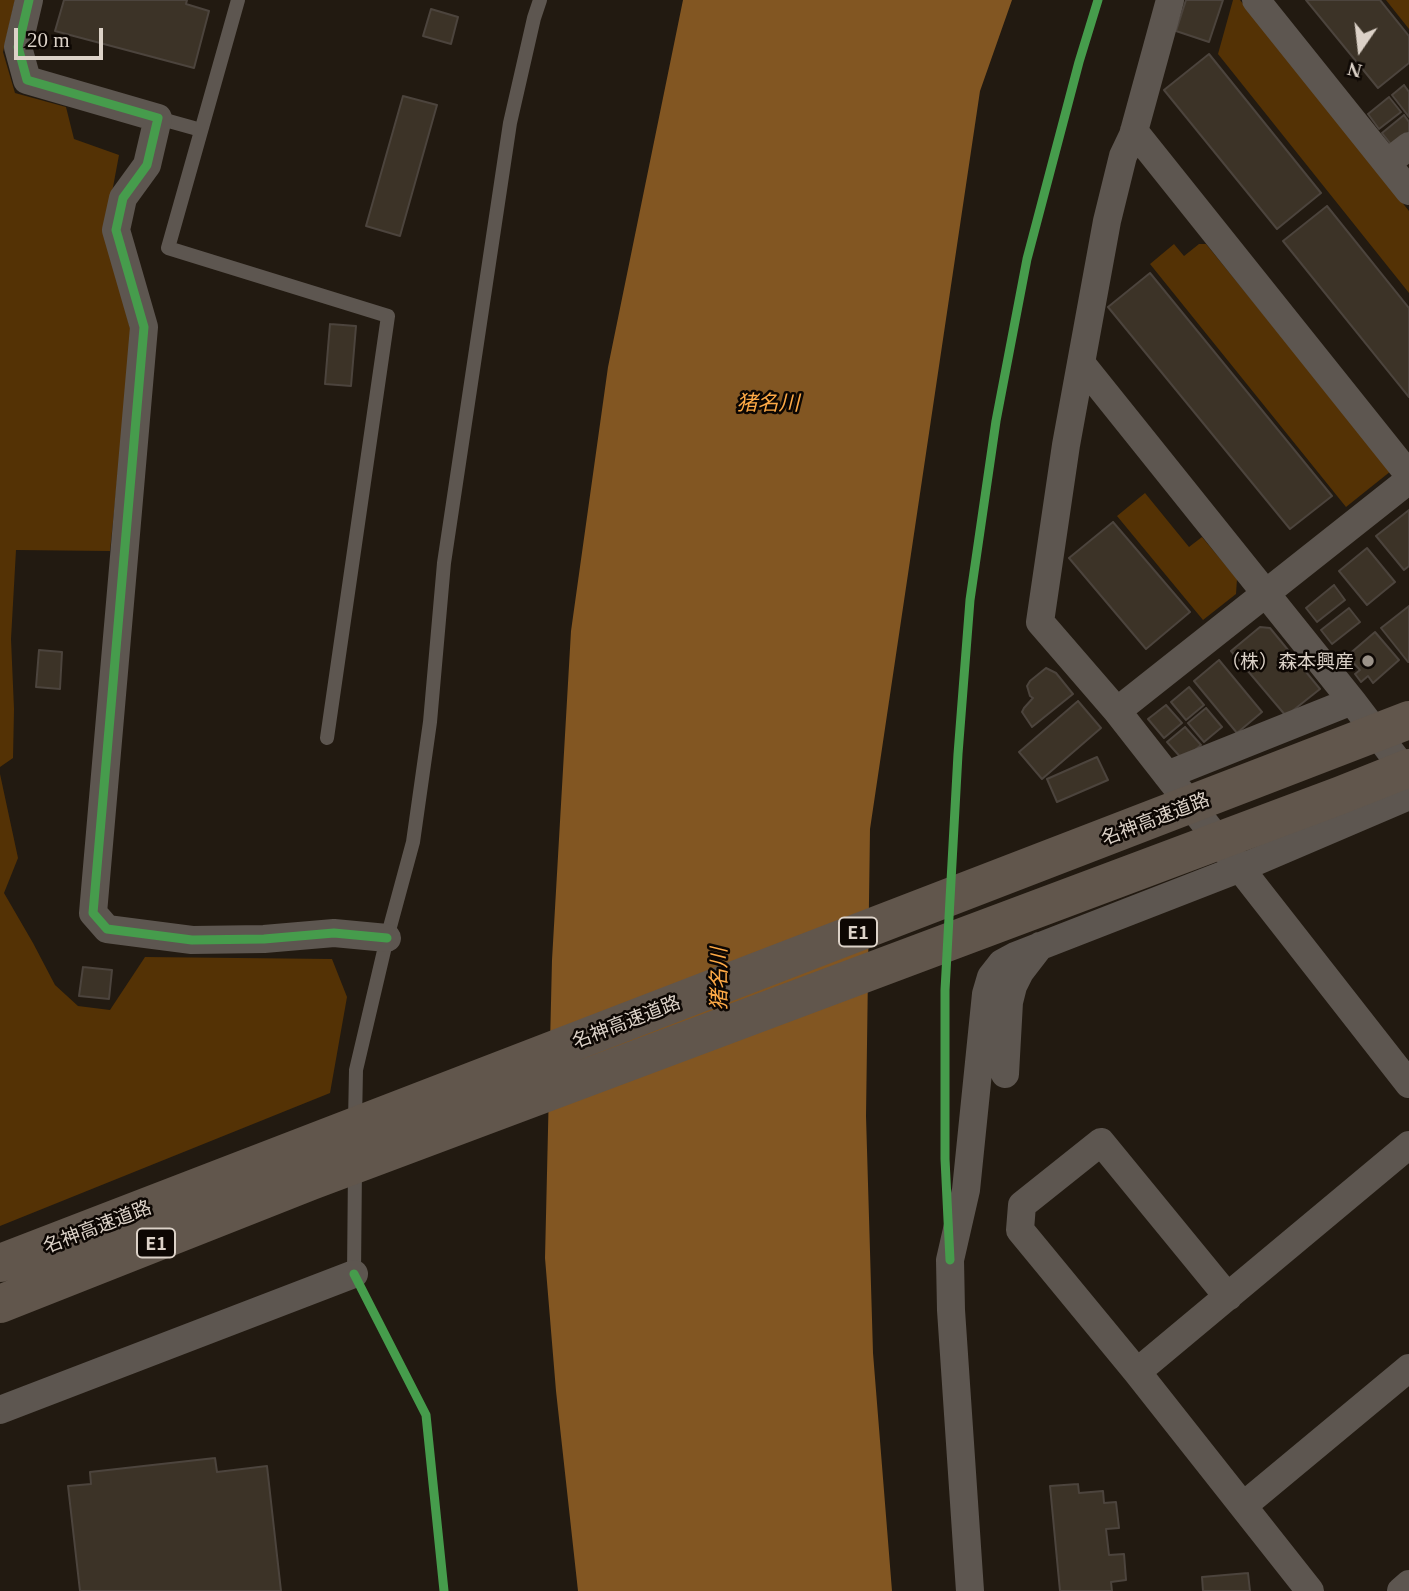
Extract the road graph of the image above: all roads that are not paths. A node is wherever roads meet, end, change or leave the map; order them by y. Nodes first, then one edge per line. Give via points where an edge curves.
1 (29, 0) edge
2 (237, 0) edge
3 (540, 0) edge
4 (1170, 0) edge
5 (1256, 0) edge
6 (158, 118) junction
7 (201, 130) junction
8 (1134, 131) junction
9 (1398, 155) edge
10 (1409, 191) edge
11 (1081, 363) junction
12 (1409, 477) edge
13 (1266, 593) junction
14 (1352, 701) junction
15 (1117, 710) junction
16 (1409, 720) edge
17 (327, 738) dead end
18 (1409, 768) edge
19 (1167, 775) junction
20 (1409, 776) edge
21 (1409, 796) edge
22 (1241, 868) junction
23 (387, 939) junction
24 (1040, 946) junction
25 (1005, 1074) dead end
26 (1409, 1084) edge
27 (1409, 1145) edge
28 (0, 1263) edge
29 (354, 1274) joint
30 (1228, 1297) junction
31 (0, 1304) edge
32 (1409, 1368) edge
33 (1137, 1372) junction
34 (0, 1410) edge
35 (1243, 1506) junction
36 (1409, 1584) edge
37 (970, 1591) edge
38 (1310, 1591) edge
39 (1401, 1591) edge

1 - 6 street via 18,47 27,80
2 - 7 lane
3 - 23 lane via 510,123 444,563 430,722 413,842
4 - 8 street
5 - 9 street
6 - 7 lane
6 - 23 street via 147,165 123,198 116,230 144,327 93,913 107,929 192,940 334,933
7 - 17 lane via 168,248 388,316
8 - 11 street via 1107,221
8 - 12 street
9 - 10 street
11 - 13 street
11 - 15 street via 1040,622
12 - 13 street
13 - 14 street
13 - 15 street
14 - 19 street
14 - 20 street
15 - 19 street
16 - 28 highway, 名神高速道路 / E1
18 - 31 highway, 名神高速道路 / E1 via 312,1181
19 - 22 street
21 - 22 street
22 - 24 street
22 - 26 street
23 - 29 lane via 356,1070
24 - 25 street via 1013,986
24 - 37 street via 1002,963 986,994 966,1190 950,1260
27 - 30 street
29 - 34 street
30 - 33 street
30 - 33 street via 1101,1142 1022,1205 1020,1230
32 - 35 street
33 - 35 street
35 - 38 street
36 - 39 street

